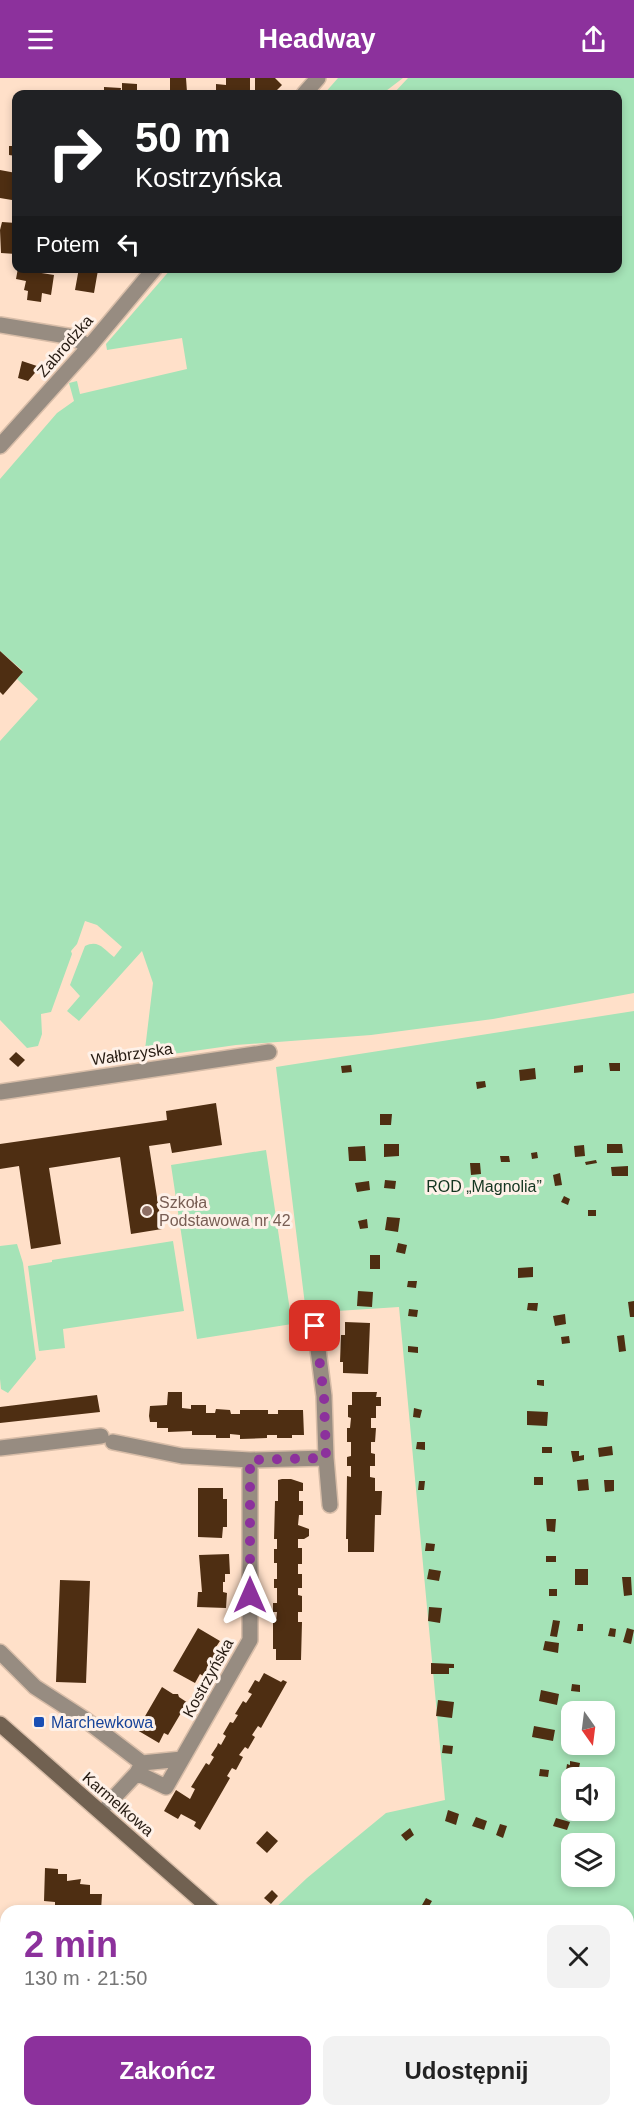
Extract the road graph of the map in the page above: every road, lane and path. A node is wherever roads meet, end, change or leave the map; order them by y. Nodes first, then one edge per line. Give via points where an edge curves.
1 (318, 78) edge
2 (308, 90) edge
3 (151, 273) edge
4 (0, 325) edge
5 (89, 347) junction
6 (0, 446) edge
7 (269, 1052) dead end
8 (0, 1092) edge
9 (315, 1326) dead end
10 (0, 1448) edge
11 (326, 1458) junction
12 (250, 1460) junction
13 (330, 1505) dead end
14 (0, 1652) edge
15 (0, 1724) edge
16 (182, 1759) junction
17 (139, 1768) junction
18 (110, 1803) dead end
19 (206, 1905) edge

1 - 2 street
3 - 5 street, Zabrodzka
4 - 5 street via 73,337
5 - 6 street, Zabrodzka
7 - 8 street, Wałbrzyska
9 - 11 street via 324,1396
10 - 12 street via 107,1439 182,1456
11 - 12 street
11 - 13 street
12 - 16 street, Kostrzyńska via 250,1640
14 - 17 street via 35,1687 83,1718
15 - 19 street, Karmelkowa
16 - 17 street
16 - 17 street, Kostrzyńska via 166,1787
17 - 18 street

